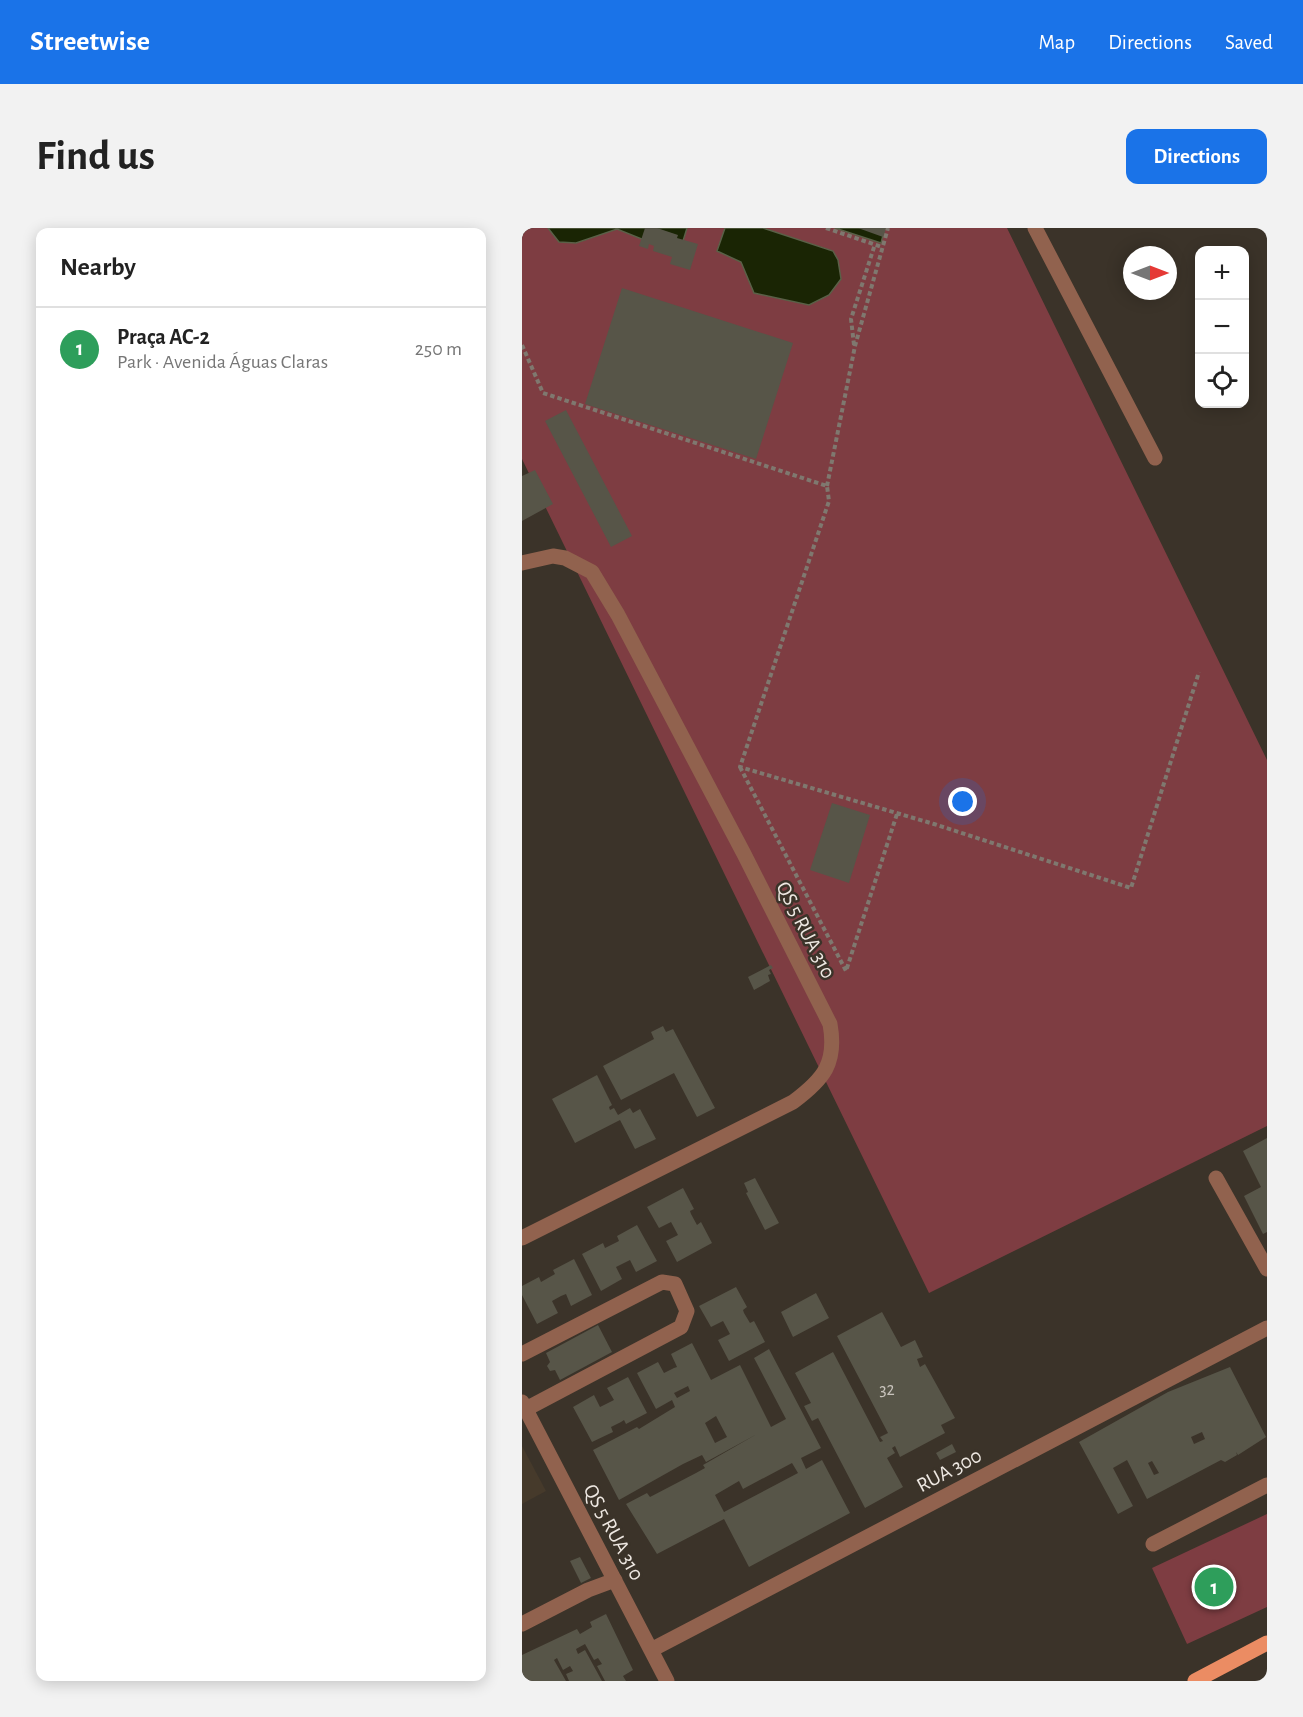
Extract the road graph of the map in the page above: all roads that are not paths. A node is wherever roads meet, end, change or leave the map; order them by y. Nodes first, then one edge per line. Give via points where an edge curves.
1 (1035, 228) edge
2 (1155, 458) dead end
3 (522, 563) edge
4 (1216, 1178) dead end
5 (522, 1238) edge
6 (1267, 1269) edge
7 (1265, 1333) edge
8 (522, 1354) edge
9 (524, 1406) edge
10 (1267, 1485) edge
11 (1153, 1544) dead end
12 (615, 1580) junction
13 (522, 1624) edge
14 (1267, 1643) edge
15 (651, 1650) junction
16 (667, 1681) edge
17 (1195, 1681) edge

1 - 2 street
3 - 5 street, QS 5 RUA 310 via 545,557 565,558 592,572 744,854 830,1024 833,1040 827,1068 814,1086 794,1102
4 - 6 street
7 - 15 street, RUA 300
8 - 9 street via 662,1282 675,1284 687,1311 681,1327
9 - 12 street, QS 5 RUA 310
10 - 11 street
12 - 13 street
12 - 15 street, QS 5 RUA 310
14 - 17 main road
15 - 16 street, QS 5 RUA 310

